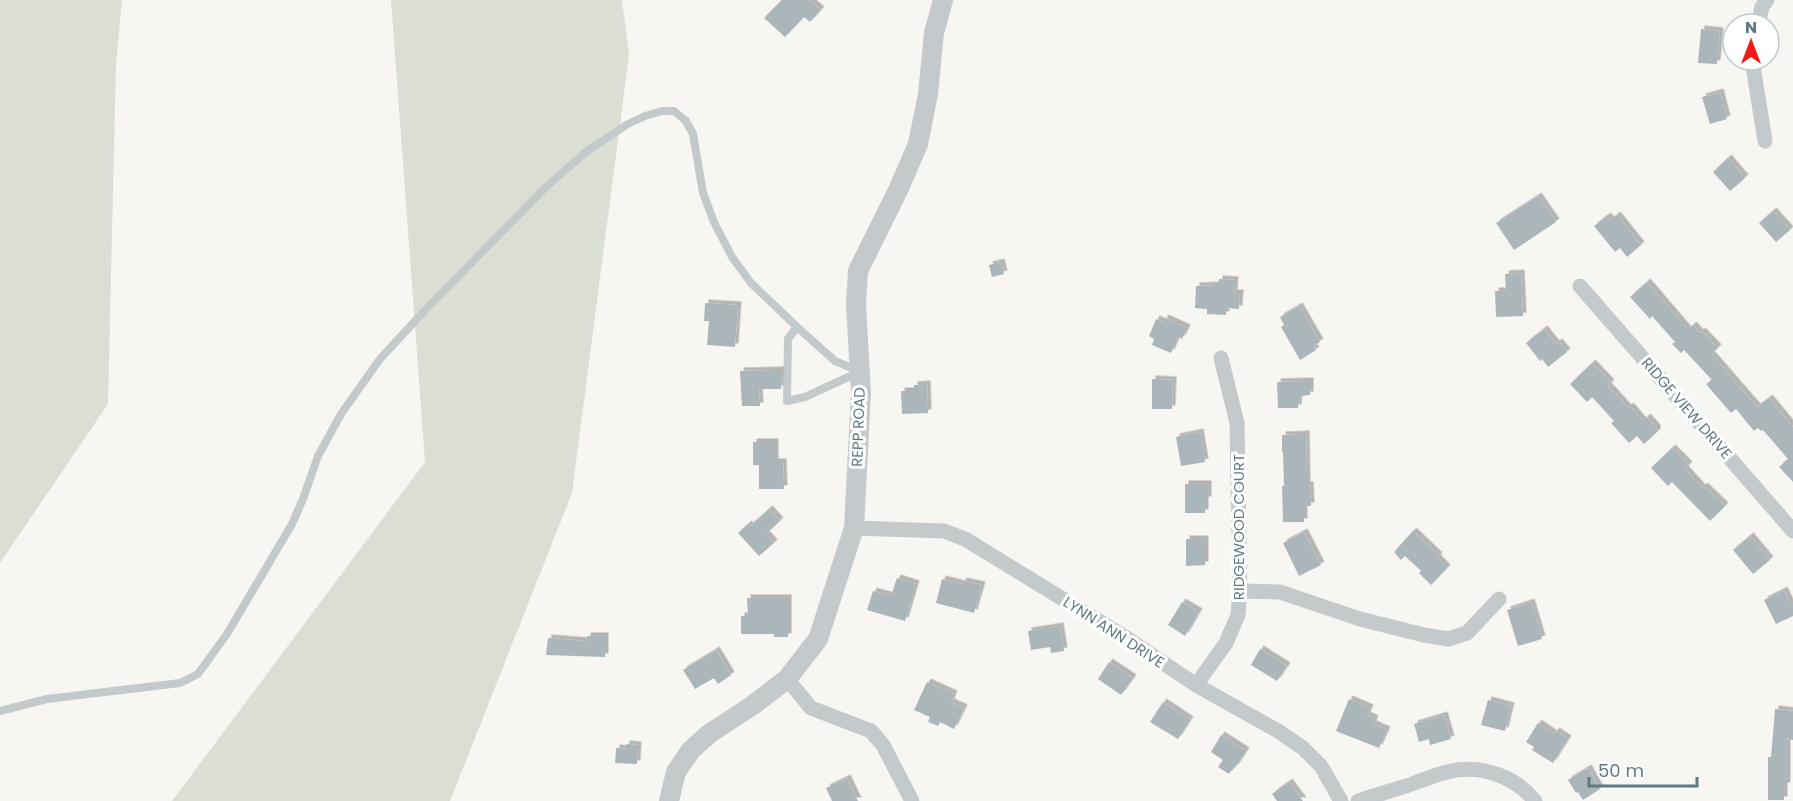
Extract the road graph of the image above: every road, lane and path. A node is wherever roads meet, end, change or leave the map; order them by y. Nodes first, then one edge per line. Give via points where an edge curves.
1 (944, 0) edge
2 (1753, 72) edge
3 (1765, 141) dead end
4 (1580, 286) dead end
5 (797, 327) junction
6 (1221, 358) dead end
7 (860, 372) junction
8 (854, 528) junction
9 (1793, 531) edge
10 (1240, 591) junction
11 (1499, 599) dead end
12 (787, 679) junction
13 (1196, 685) junction
14 (0, 711) edge
15 (669, 801) edge
16 (912, 801) edge
17 (1341, 801) edge
18 (1358, 801) edge
19 (1535, 801) edge

1 - 7 street, REPP ROAD via 934,33 918,144 858,271
2 - 3 street
4 - 9 street, RIDGE VIEW DRIVE
5 - 7 lane via 835,361
5 - 7 lane via 788,339 787,401
5 - 14 lane via 751,283 732,257 703,193 693,134 686,121 674,111 662,111 628,124 587,151 546,187 380,359 322,448 292,524 227,634 198,674 180,683 47,699
6 - 10 street, RIDGEWOOD COURT via 1237,423
7 - 8 street, REPP ROAD
8 - 12 street, REPP ROAD via 818,639
8 - 13 street, LYNN ANN DRIVE via 944,531 965,539
10 - 11 street via 1280,592 1360,619 1448,639 1467,633
10 - 13 street, RIDGEWOOD COURT via 1238,615 1226,643
12 - 15 street, REPP ROAD via 691,750 676,772
12 - 16 street via 811,708 871,732 883,745
13 - 17 street, LYNN ANN DRIVE via 1304,748 1322,766
18 - 19 street via 1449,772 1476,769 1517,784

